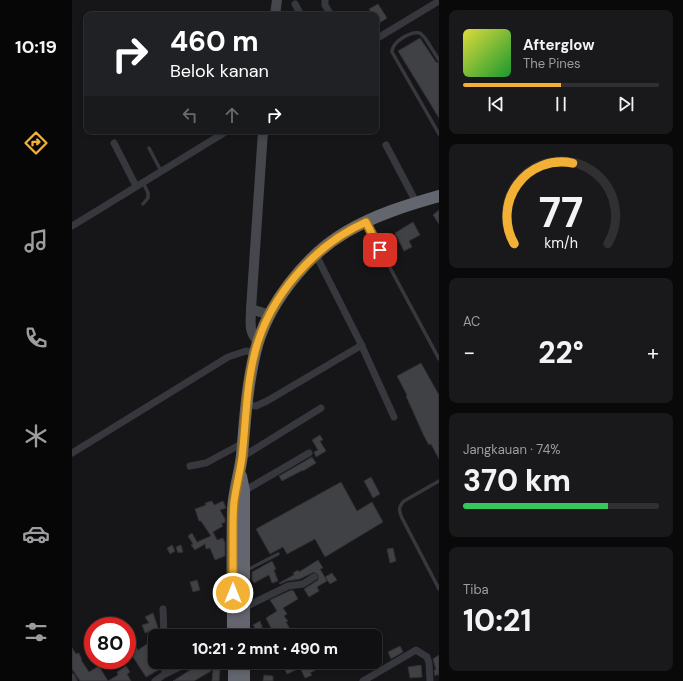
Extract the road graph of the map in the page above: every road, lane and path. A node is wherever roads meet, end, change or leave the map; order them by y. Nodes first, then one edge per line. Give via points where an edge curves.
1 (277, 0) edge
2 (325, 0) edge
3 (439, 1) edge
4 (295, 4) dead end
5 (275, 12) edge
6 (299, 12) edge
7 (329, 12) edge
8 (379, 37) edge
9 (439, 60) edge
10 (222, 134) edge
11 (262, 134) edge
12 (439, 134) edge
13 (114, 143) dead end
14 (386, 145) dead end
15 (149, 148) dead end
16 (161, 172) junction
17 (143, 182) junction
18 (136, 186) junction
19 (439, 196) edge
20 (416, 202) junction
21 (143, 204) dead end
22 (366, 222) junction
23 (72, 226) edge
24 (316, 255) junction
25 (251, 309) junction
26 (270, 315) junction
27 (362, 345) junction
28 (257, 346) junction
29 (439, 359) edge
30 (246, 405) junction
31 (321, 408) dead end
32 (394, 417) dead end
33 (243, 443) junction
34 (72, 453) edge
35 (309, 453) dead end
36 (242, 458) junction
37 (190, 466) dead end
38 (240, 472) junction
39 (439, 480) edge
40 (244, 491) junction
41 (278, 554) dead end
42 (244, 571) junction
43 (314, 577) dead end
44 (439, 589) edge
45 (245, 607) junction
46 (164, 609) dead end
47 (164, 629) edge
48 (233, 629) edge
49 (244, 629) edge
50 (165, 669) edge
51 (175, 669) edge
52 (240, 669) edge
53 (243, 669) edge
54 (165, 674) junction
55 (72, 677) edge
56 (74, 681) edge
57 (155, 681) edge
58 (234, 681) edge
59 (244, 681) edge
60 (363, 681) edge
61 (430, 681) edge

1 - 5 street
2 - 7 street
3 - 8 street
4 - 6 street
9 - 12 lane via 420,33 406,36 392,48
10 - 16 street
11 - 25 street
13 - 18 street
14 - 20 street
15 - 16 lane
16 - 17 street
17 - 18 street
17 - 21 lane via 148,193 148,198
18 - 23 street
19 - 20 highway
20 - 22 highway
22 - 24 highway via 344,233
22 - 29 lane
24 - 26 highway via 296,275
24 - 27 street
25 - 26 street
25 - 28 street via 251,330
26 - 28 highway
27 - 30 street via 267,402 256,406
27 - 32 street
28 - 30 highway
28 - 34 street via 228,357
30 - 33 highway
31 - 36 street
33 - 36 highway
33 - 37 street via 206,463
35 - 40 street
36 - 38 highway
38 - 40 highway
38 - 48 highway via 233,508
39 - 44 lane via 404,501 399,511
40 - 42 highway
41 - 42 lane
42 - 45 highway
43 - 45 street via 303,584 288,586
45 - 49 highway
46 - 47 street
50 - 54 street
51 - 54 street
52 - 58 highway
53 - 59 highway
54 - 57 street
55 - 56 street
60 - 61 street via 416,650 427,657

